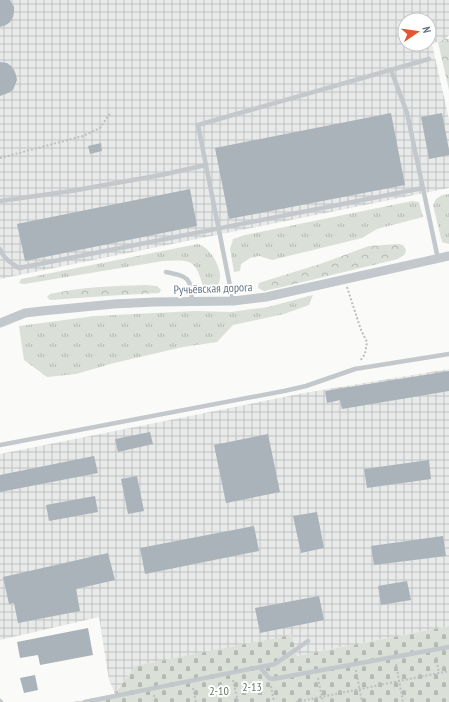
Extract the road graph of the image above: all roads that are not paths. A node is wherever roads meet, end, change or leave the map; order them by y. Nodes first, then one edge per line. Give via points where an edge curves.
1 (429, 59) dead end
2 (391, 70) junction
3 (206, 165) junction
4 (423, 188) junction
5 (0, 201) edge
6 (219, 229) junction
7 (0, 249) edge
8 (449, 256) edge
9 (438, 259) junction
10 (166, 272) dead end
11 (233, 301) junction
12 (192, 302) junction
13 (0, 323) edge
14 (449, 354) edge
15 (0, 445) edge
16 (308, 641) dead end
17 (449, 647) edge
18 (260, 667) junction
19 (85, 702) edge

1 - 2 lane
2 - 3 lane via 198,125
2 - 4 lane via 407,113
3 - 5 lane via 71,192
3 - 6 lane
4 - 6 lane
4 - 9 lane
6 - 7 lane via 19,268 8,261
6 - 11 lane
8 - 9 street, Ручьёвская дорога
9 - 11 street, Ручьёвская дорога via 266,297
10 - 12 lane via 183,276 188,280
11 - 12 street, Ручьёвская дорога
12 - 13 street, Ручьёвская дорога via 114,304 42,311
14 - 15 lane via 355,370 284,391
16 - 18 lane via 275,664
17 - 18 lane via 273,680
18 - 19 lane

